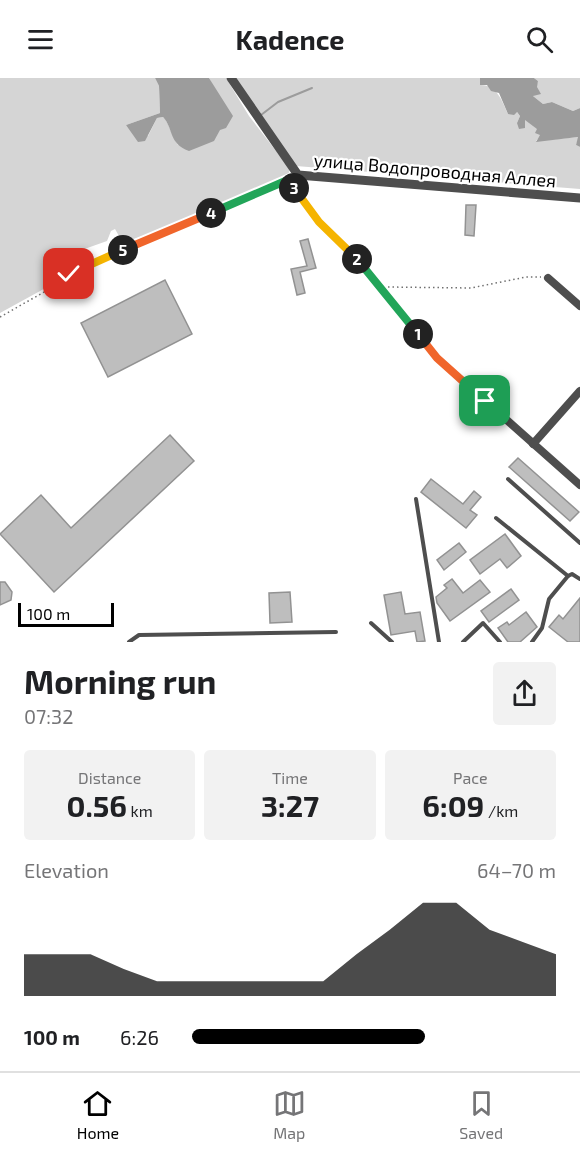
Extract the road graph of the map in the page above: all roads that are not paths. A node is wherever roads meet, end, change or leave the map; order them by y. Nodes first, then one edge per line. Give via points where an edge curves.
1 (231, 78) edge
2 (294, 177) junction
3 (580, 198) edge
4 (548, 278) road end
5 (379, 286) joint
6 (580, 306) edge
7 (580, 391) edge
8 (534, 444) junction
9 (508, 479) dead end
10 (580, 485) edge
11 (416, 499) dead end
12 (496, 518) dead end
13 (580, 543) edge
14 (568, 576) junction
15 (580, 579) edge
16 (371, 623) dead end
17 (336, 632) dead end
18 (129, 642) edge
19 (392, 642) edge
20 (439, 642) edge
21 (464, 642) edge
22 (500, 642) edge
23 (532, 642) edge

1 - 2 street, улица Водопроводная Аллея
2 - 3 street, улица Водопроводная Аллея
2 - 5 lane via 296,193
4 - 6 street
5 - 8 street via 437,358
7 - 8 street
8 - 10 street
9 - 13 lane
11 - 20 lane
12 - 14 lane
14 - 15 lane
14 - 23 lane via 549,599 543,628
16 - 19 lane
17 - 18 lane via 140,635
21 - 22 lane via 483,623

